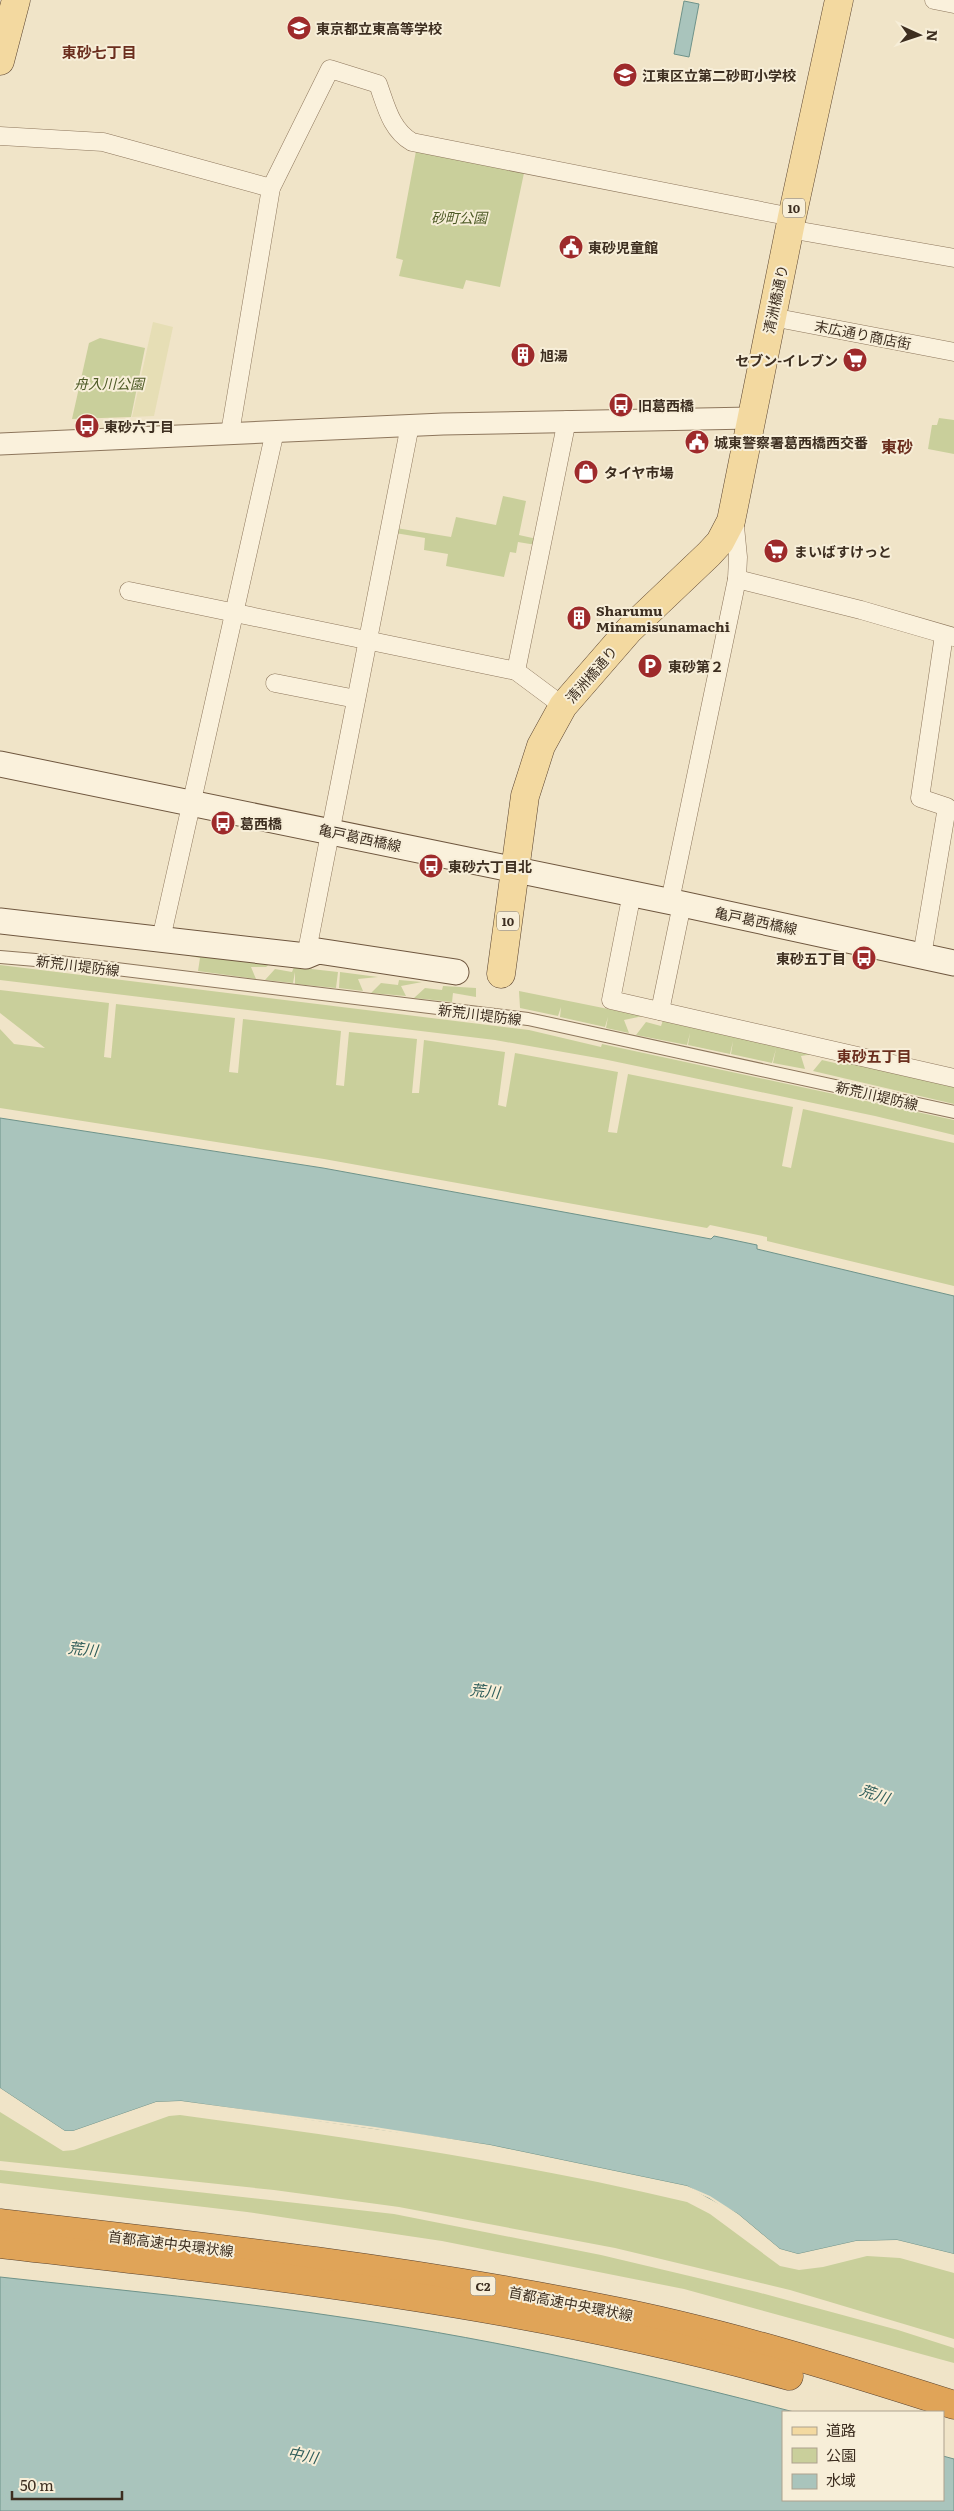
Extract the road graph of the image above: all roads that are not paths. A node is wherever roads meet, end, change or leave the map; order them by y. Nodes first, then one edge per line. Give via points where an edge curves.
1 (16, 0) edge
2 (839, 0) edge
3 (934, 0) edge
4 (954, 4) edge
5 (0, 61) edge
6 (0, 136) edge
7 (271, 188) junction
8 (791, 223) junction
9 (954, 258) edge
10 (772, 316) junction
11 (954, 352) edge
12 (751, 418) junction
13 (567, 420) junction
14 (410, 425) junction
15 (275, 431) junction
16 (230, 433) junction
17 (0, 444) edge
18 (734, 510) junction
19 (737, 579) junction
20 (129, 591) dead end
21 (236, 613) junction
22 (949, 636) edge
23 (367, 641) junction
24 (516, 671) junction
25 (275, 683) dead end
26 (356, 699) junction
27 (563, 706) junction
28 (0, 764) edge
29 (192, 803) junction
30 (330, 831) junction
31 (514, 869) junction
32 (632, 893) junction
33 (676, 902) junction
34 (0, 921) edge
35 (161, 939) junction
36 (306, 956) junction
37 (922, 956) junction
38 (0, 957) edge
39 (954, 963) edge
40 (456, 972) dead end
41 (501, 974) dead end
42 (660, 1011) junction
43 (954, 1078) edge
44 (954, 1112) edge
45 (0, 2223) edge
46 (0, 2244) edge
47 (954, 2405) edge
48 (912, 2411) edge

1 - 5 main road
2 - 8 main road, 清洲橋通り / 10
3 - 4 street
6 - 7 street via 104,142
7 - 8 street via 330,69 378,84 394,126 412,142
7 - 16 street
8 - 9 street
8 - 10 main road, 清洲橋通り / 10
10 - 11 street, 末広通り商店街
10 - 12 main road, 清洲橋通り / 10
12 - 13 street
12 - 18 main road, 清洲橋通り / 10
13 - 14 street
13 - 24 street
14 - 15 street
14 - 23 street
15 - 16 street
15 - 21 street
16 - 17 street
18 - 19 street
18 - 27 main road, 清洲橋通り / 10 via 720,542 629,630
19 - 22 street
19 - 33 street
20 - 21 street
21 - 23 street
21 - 29 street
22 - 37 street via 920,798 947,807
23 - 24 street
23 - 26 street
24 - 27 street
25 - 26 street
26 - 30 street
27 - 31 main road, 清洲橋通り / 10 via 550,726 532,769
28 - 29 main road, 亀戸葛西橋線
29 - 30 main road, 亀戸葛西橋線
29 - 35 street
30 - 31 main road, 亀戸葛西橋線
30 - 36 street
31 - 32 main road, 亀戸葛西橋線
31 - 41 main road, 清洲橋通り / 10
32 - 33 main road, 亀戸葛西橋線
32 - 42 street via 611,1000
33 - 37 main road, 亀戸葛西橋線
33 - 42 street
34 - 35 main road
35 - 36 main road
36 - 40 main road via 318,951
37 - 39 main road, 亀戸葛西橋線
38 - 44 street, 新荒川堤防線 via 528,1019
42 - 43 street
45 - 47 highway, 首都高速中央環状線 / C2 via 395,2272 603,2308 783,2354
46 - 48 highway, 首都高速中央環状線 / C2 via 306,2281 575,2323 762,2368

